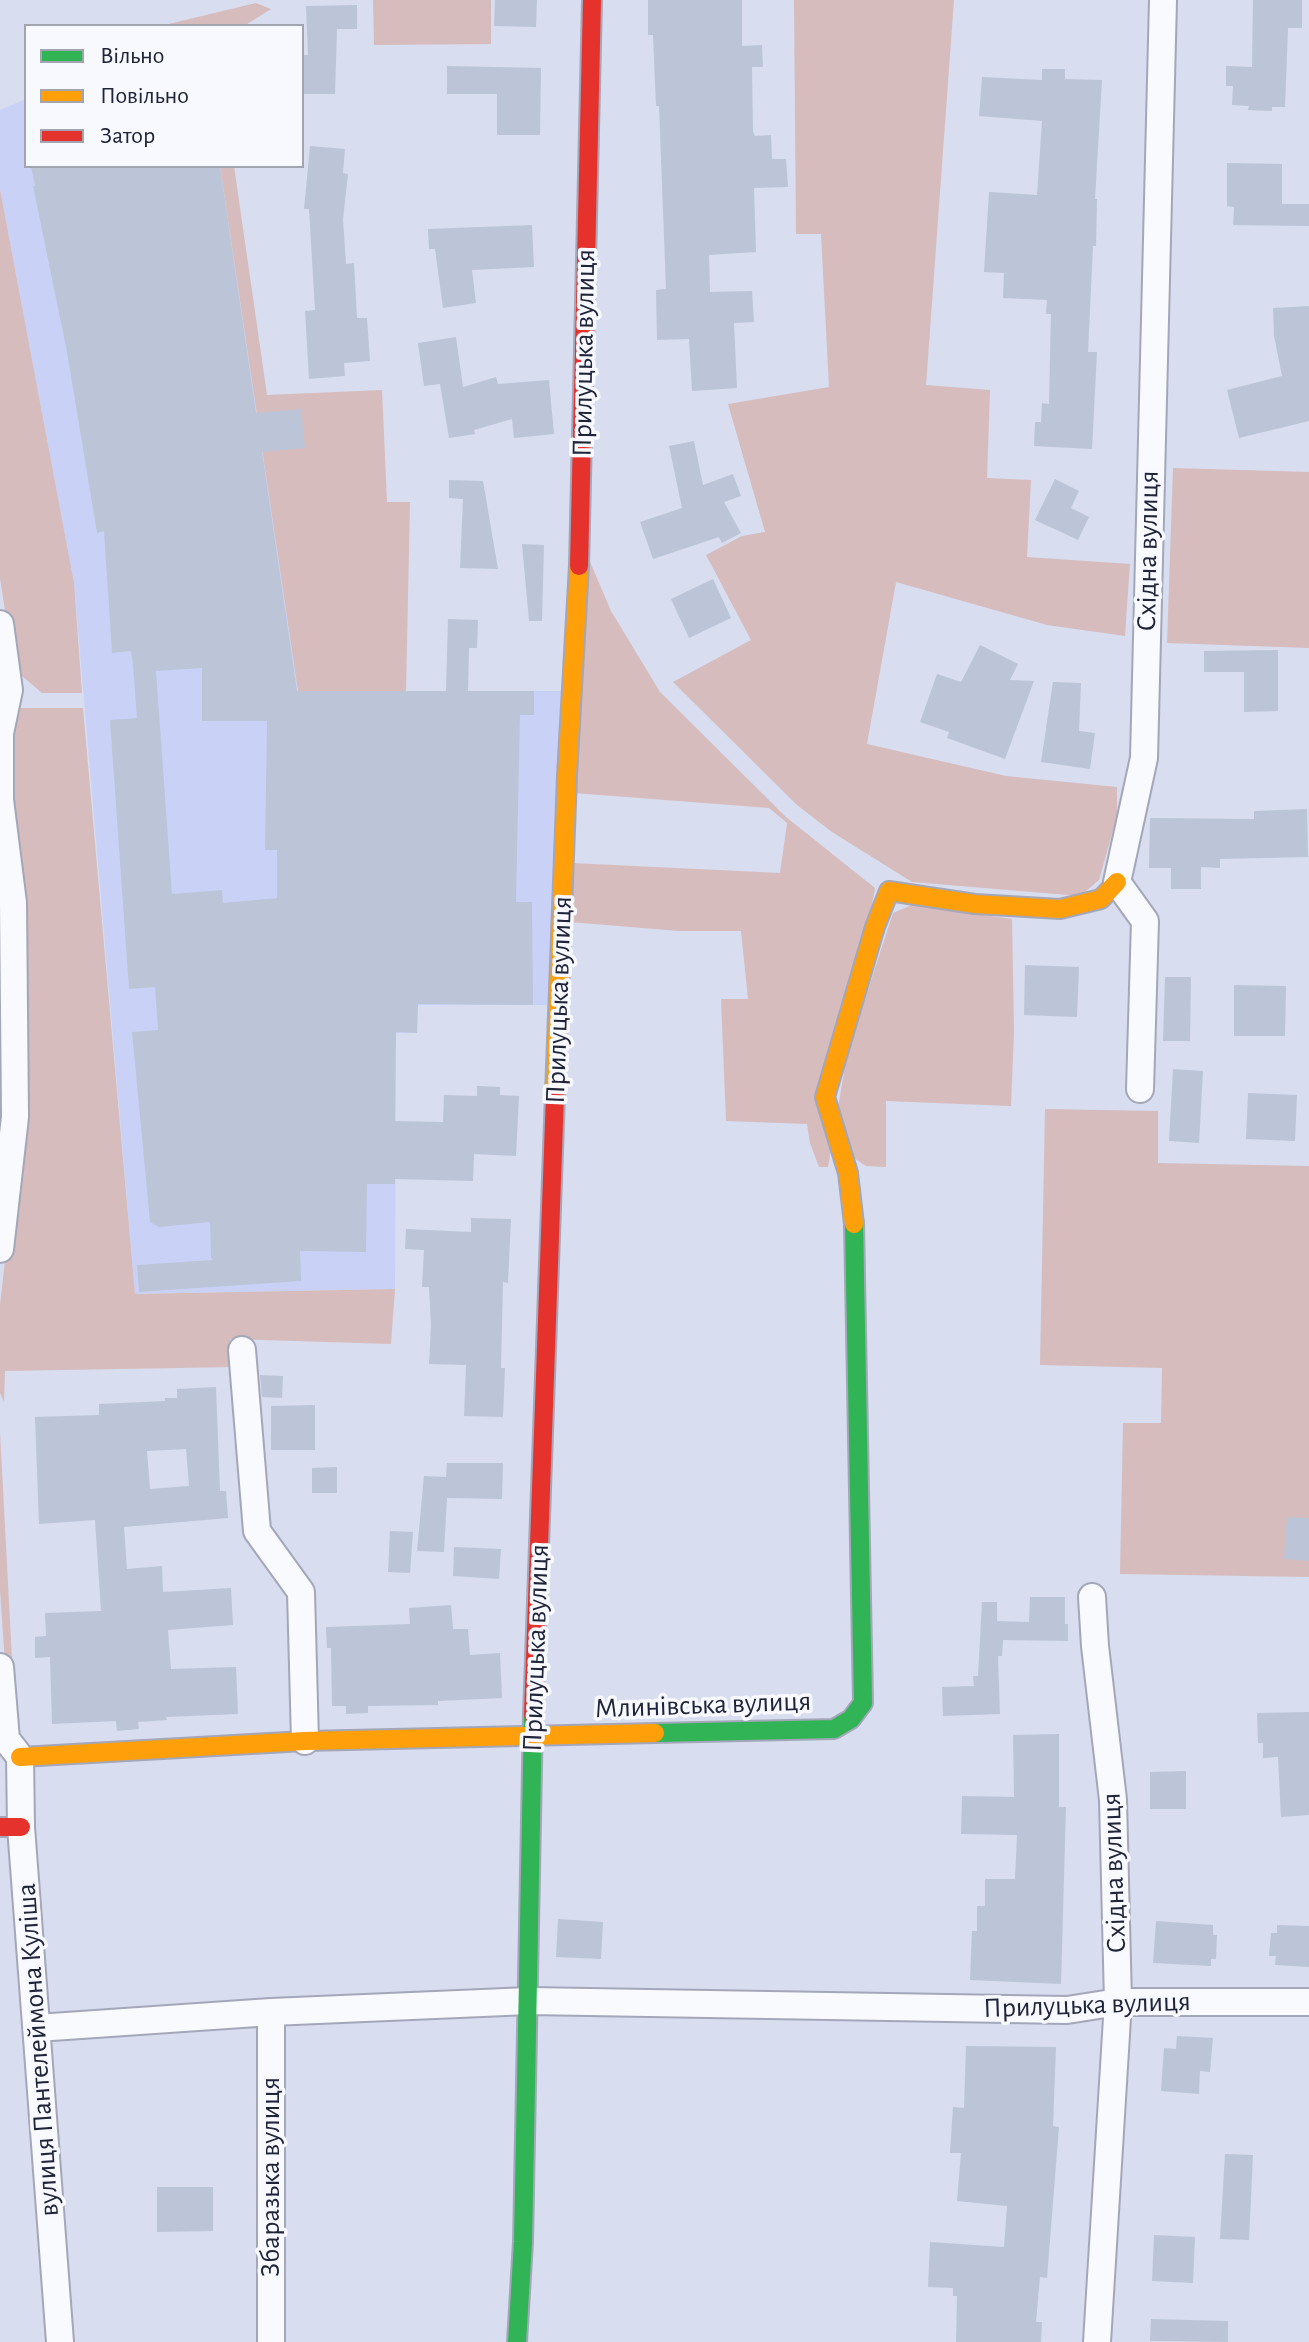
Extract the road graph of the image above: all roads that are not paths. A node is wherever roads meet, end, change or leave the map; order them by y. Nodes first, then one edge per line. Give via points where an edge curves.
1 (592, 0) edge
2 (1163, 0) edge
3 (0, 624) edge
4 (1117, 882) junction
5 (1140, 1089) dead end
6 (0, 1249) edge
7 (242, 1350) dead end
8 (1092, 1597) dead end
9 (0, 1667) edge
10 (532, 1737) junction
11 (305, 1741) junction
12 (20, 1757) junction
13 (11, 1827) edge
14 (529, 2001) junction
15 (1118, 2002) junction
16 (1309, 2002) edge
17 (271, 2012) junction
18 (37, 2028) junction
19 (60, 2342) edge
20 (271, 2342) edge
21 (517, 2342) edge
22 (1097, 2342) edge

1 - 10 street, Прилуцька вулиця via 581,521
2 - 4 street, Східна вулиця via 1144,758
3 - 6 street via 9,690 0,733 0,800 13,903 15,1117
4 - 5 street via 1145,921
4 - 10 street, Млинівська вулиця via 1101,899 1060,909 889,891 875,927 825,1097 848,1173 854,1220 863,1703 834,1729
7 - 11 street via 257,1531 301,1592
8 - 15 street, Східна вулиця via 1113,1800
9 - 12 street, вулиця Пантелеймона Куліша via 6,1739
10 - 11 street, Млинівська вулиця
10 - 14 street, Прилуцька вулиця
11 - 12 street, Млинівська вулиця
12 - 13 street, вулиця Пантелеймона Куліша
13 - 18 street, вулиця Пантелеймона Куліша
14 - 15 street, Прилуцька вулиця via 1067,2010
14 - 17 street, Прилуцька вулиця
14 - 21 street, Прилуцька вулиця
15 - 16 street, Прилуцька вулиця
15 - 22 street, Східна вулиця
17 - 18 street, Прилуцька вулиця
17 - 20 street, Збаразька вулиця
18 - 19 street, вулиця Пантелеймона Куліша

